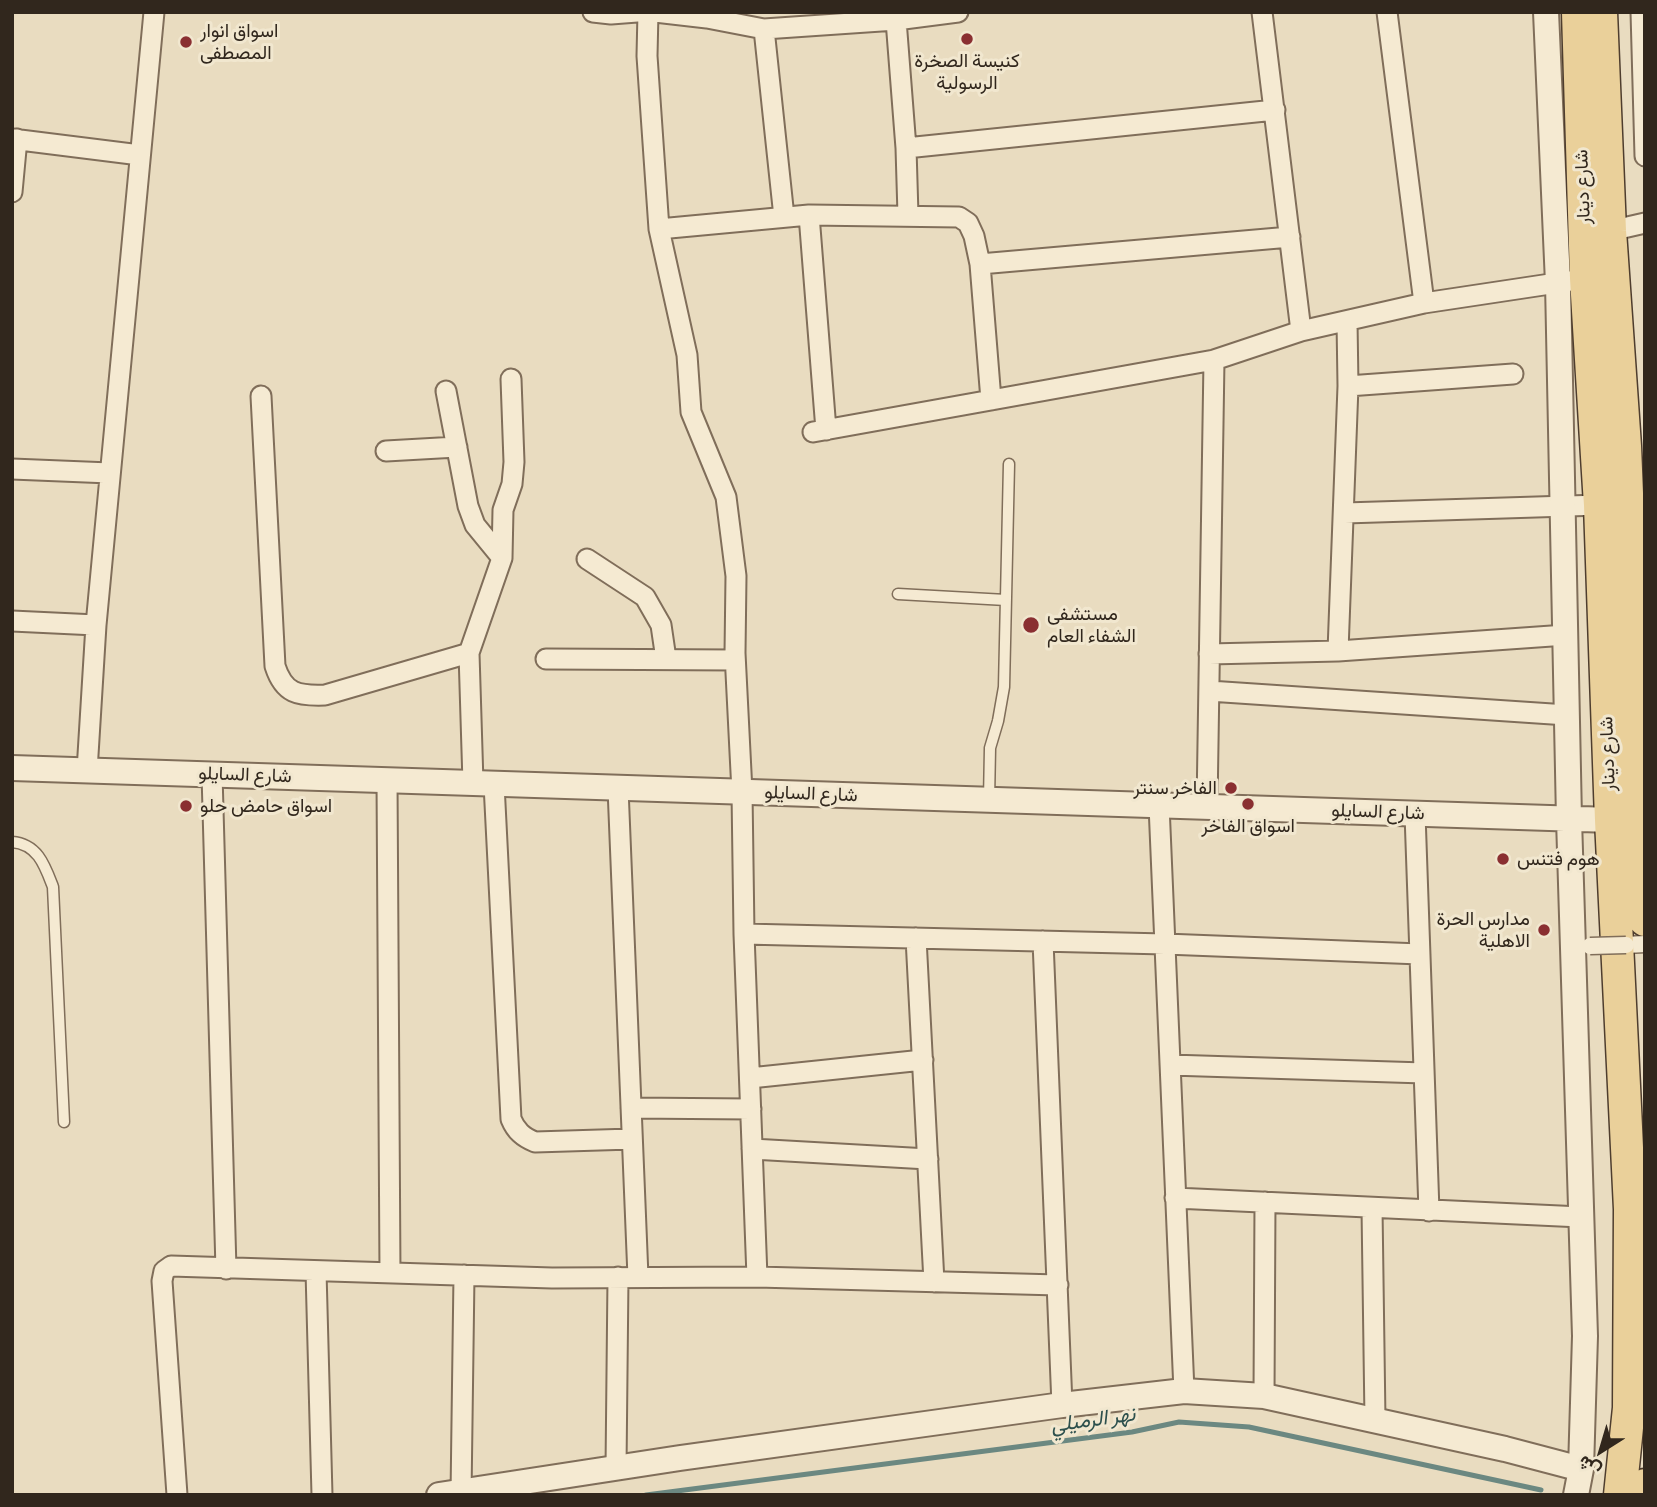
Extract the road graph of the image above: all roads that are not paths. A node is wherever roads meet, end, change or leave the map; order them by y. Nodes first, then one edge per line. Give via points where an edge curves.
1 (154, 12) edge
2 (593, 12) edge
3 (637, 12) edge
4 (648, 12) edge
5 (655, 12) edge
6 (958, 12) edge
7 (1262, 12) edge
8 (1387, 12) edge
9 (1546, 12) edge
10 (1578, 12) edge
11 (1601, 12) edge
12 (1642, 12) edge
13 (707, 15) edge
14 (896, 20) junction
15 (764, 29) junction
16 (1275, 110) junction
17 (15, 139) edge
18 (906, 148) junction
19 (140, 155) junction
20 (1645, 156) edge
21 (12, 192) edge
22 (809, 215) junction
23 (908, 215) junction
24 (784, 217) junction
25 (1645, 223) edge
26 (659, 229) junction
27 (1610, 231) junction
28 (1290, 237) junction
29 (980, 264) junction
30 (1572, 281) junction
31 (1424, 303) junction
32 (1347, 321) junction
33 (1301, 331) junction
34 (1214, 360) junction
35 (1513, 373) dead end
36 (511, 379) dead end
37 (1348, 386) junction
38 (446, 391) dead end
39 (261, 396) dead end
40 (991, 400) junction
41 (1635, 444) edge
42 (457, 447) junction
43 (386, 451) dead end
44 (1009, 464) dead end
45 (12, 469) edge
46 (110, 473) junction
47 (1600, 505) junction
48 (1564, 506) junction
49 (1345, 513) junction
50 (502, 558) junction
51 (587, 559) dead end
52 (898, 594) dead end
53 (1006, 600) junction
54 (12, 621) edge
55 (96, 625) junction
56 (1566, 635) junction
57 (1338, 651) junction
58 (469, 653) junction
59 (1209, 654) junction
60 (546, 659) dead end
61 (666, 659) junction
62 (735, 660) junction
63 (1209, 691) junction
64 (1567, 715) junction
65 (1641, 746) edge
66 (12, 768) edge
67 (87, 771) junction
68 (212, 774) junction
69 (387, 780) junction
70 (484, 783) junction
71 (618, 788) junction
72 (741, 792) junction
73 (989, 800) junction
74 (1159, 805) junction
75 (1207, 807) junction
76 (1415, 814) junction
77 (1569, 819) junction
78 (1611, 820) junction
79 (12, 842) edge
80 (1645, 920) edge
81 (744, 934) junction
82 (916, 938) junction
83 (1043, 941) junction
84 (1165, 944) junction
85 (1645, 944) edge
86 (1590, 946) dead end
87 (1420, 954) junction
88 (923, 1060) junction
89 (1170, 1065) junction
90 (1424, 1073) junction
91 (750, 1078) junction
92 (631, 1108) junction
93 (751, 1109) junction
94 (64, 1122) dead end
95 (632, 1139) junction
96 (752, 1149) junction
97 (928, 1159) junction
98 (1175, 1198) junction
99 (1265, 1202) junction
100 (1372, 1208) junction
101 (1429, 1210) junction
102 (1581, 1217) junction
103 (226, 1269) junction
104 (316, 1271) junction
105 (390, 1273) junction
106 (464, 1276) junction
107 (757, 1277) junction
108 (618, 1278) junction
109 (638, 1278) junction
110 (934, 1282) junction
111 (1058, 1285) junction
112 (1184, 1391) junction
113 (1264, 1396) junction
114 (1062, 1405) junction
115 (1375, 1420) junction
116 (616, 1468) junction
117 (1581, 1469) junction
118 (1645, 1485) edge
119 (454, 1494) edge
120 (177, 1495) edge
121 (322, 1495) edge
122 (1577, 1495) edge
123 (1620, 1495) edge
124 (1643, 1495) edge

1 - 19 street
2 - 3 street
4 - 26 street
5 - 13 street
6 - 14 street
7 - 16 street
8 - 31 street
9 - 30 street
10 - 30 main road, شارع دينار
11 - 27 main road, شارع دينار
12 - 20 street
13 - 15 street
14 - 15 street
14 - 18 street
15 - 24 street
16 - 18 street
16 - 28 street
17 - 19 street
17 - 21 street
18 - 23 street
19 - 46 street
22 - 23 street
22 - 24 street
22 - 40 street via 819,431
23 - 29 street via 958,217 968,223
24 - 26 street
25 - 27 street
26 - 62 street via 687,355 691,412 726,497 736,576
27 - 41 main road, شارع دينار
28 - 29 street
28 - 33 street
29 - 40 street
30 - 31 street
30 - 47 main road, شارع دينار
30 - 48 street
31 - 32 street
32 - 33 street
32 - 37 street
33 - 34 street
34 - 40 street
34 - 59 street
35 - 37 street
36 - 50 street via 514,462 503,510
37 - 49 street
38 - 42 street
39 - 58 street via 275,666 280,681 304,696 325,695
41 - 65 main road, شارع دينار
42 - 43 street
42 - 50 street via 475,525
44 - 53 lane
45 - 46 street
46 - 55 street
47 - 48 street
47 - 78 main road, شارع دينار
48 - 49 street
48 - 56 street
49 - 57 street
50 - 58 street
51 - 61 street via 645,597 662,625
52 - 53 lane
53 - 73 lane via 1004,687 990,748
54 - 55 street
55 - 67 street
56 - 57 street
56 - 64 street
57 - 59 street
58 - 70 street
59 - 63 street
60 - 61 street
61 - 62 street
62 - 72 street
63 - 64 street
63 - 75 street
64 - 77 street
65 - 80 main road, شارع دينار
66 - 67 street, شارع السايلو
67 - 68 street, شارع السايلو
68 - 69 street, شارع السايلو
68 - 103 street
69 - 70 street, شارع السايلو
69 - 105 street
70 - 71 street, شارع السايلو
70 - 95 street via 515,1129 535,1142
71 - 72 street, شارع السايلو
71 - 92 street
72 - 73 street, شارع السايلو
72 - 81 street
73 - 74 street, شارع السايلو
74 - 75 street, شارع السايلو
74 - 84 street
75 - 76 street, شارع السايلو
76 - 77 street, شارع السايلو
76 - 87 street
77 - 78 street, شارع السايلو
77 - 102 street
78 - 123 main road, شارع دينار via 1630,1209 1629,1408
79 - 94 lane via 41,856 52,887
81 - 82 street
81 - 91 street
82 - 83 street
82 - 88 street
83 - 84 street
83 - 111 street
84 - 87 street
84 - 89 street
85 - 86 street, bridge
87 - 90 street
88 - 91 street
88 - 97 street
89 - 90 street
89 - 98 street
90 - 101 street
91 - 93 street
92 - 93 street
92 - 95 street
93 - 96 street
95 - 109 street
96 - 97 street
96 - 107 street
97 - 110 street
98 - 99 street
98 - 112 street
99 - 100 street
99 - 113 street
100 - 101 street
100 - 115 street
101 - 102 street
102 - 117 street
103 - 104 street
103 - 120 street via 171,1266 164,1270
104 - 105 street
104 - 121 street
105 - 106 street
106 - 108 street
106 - 119 street
107 - 109 street
107 - 110 street
108 - 109 street
108 - 116 street
110 - 111 street
111 - 114 street
112 - 113 street
112 - 114 street
113 - 115 street
114 - 116 street
115 - 117 street
116 - 119 street
117 - 122 street
118 - 124 main road

